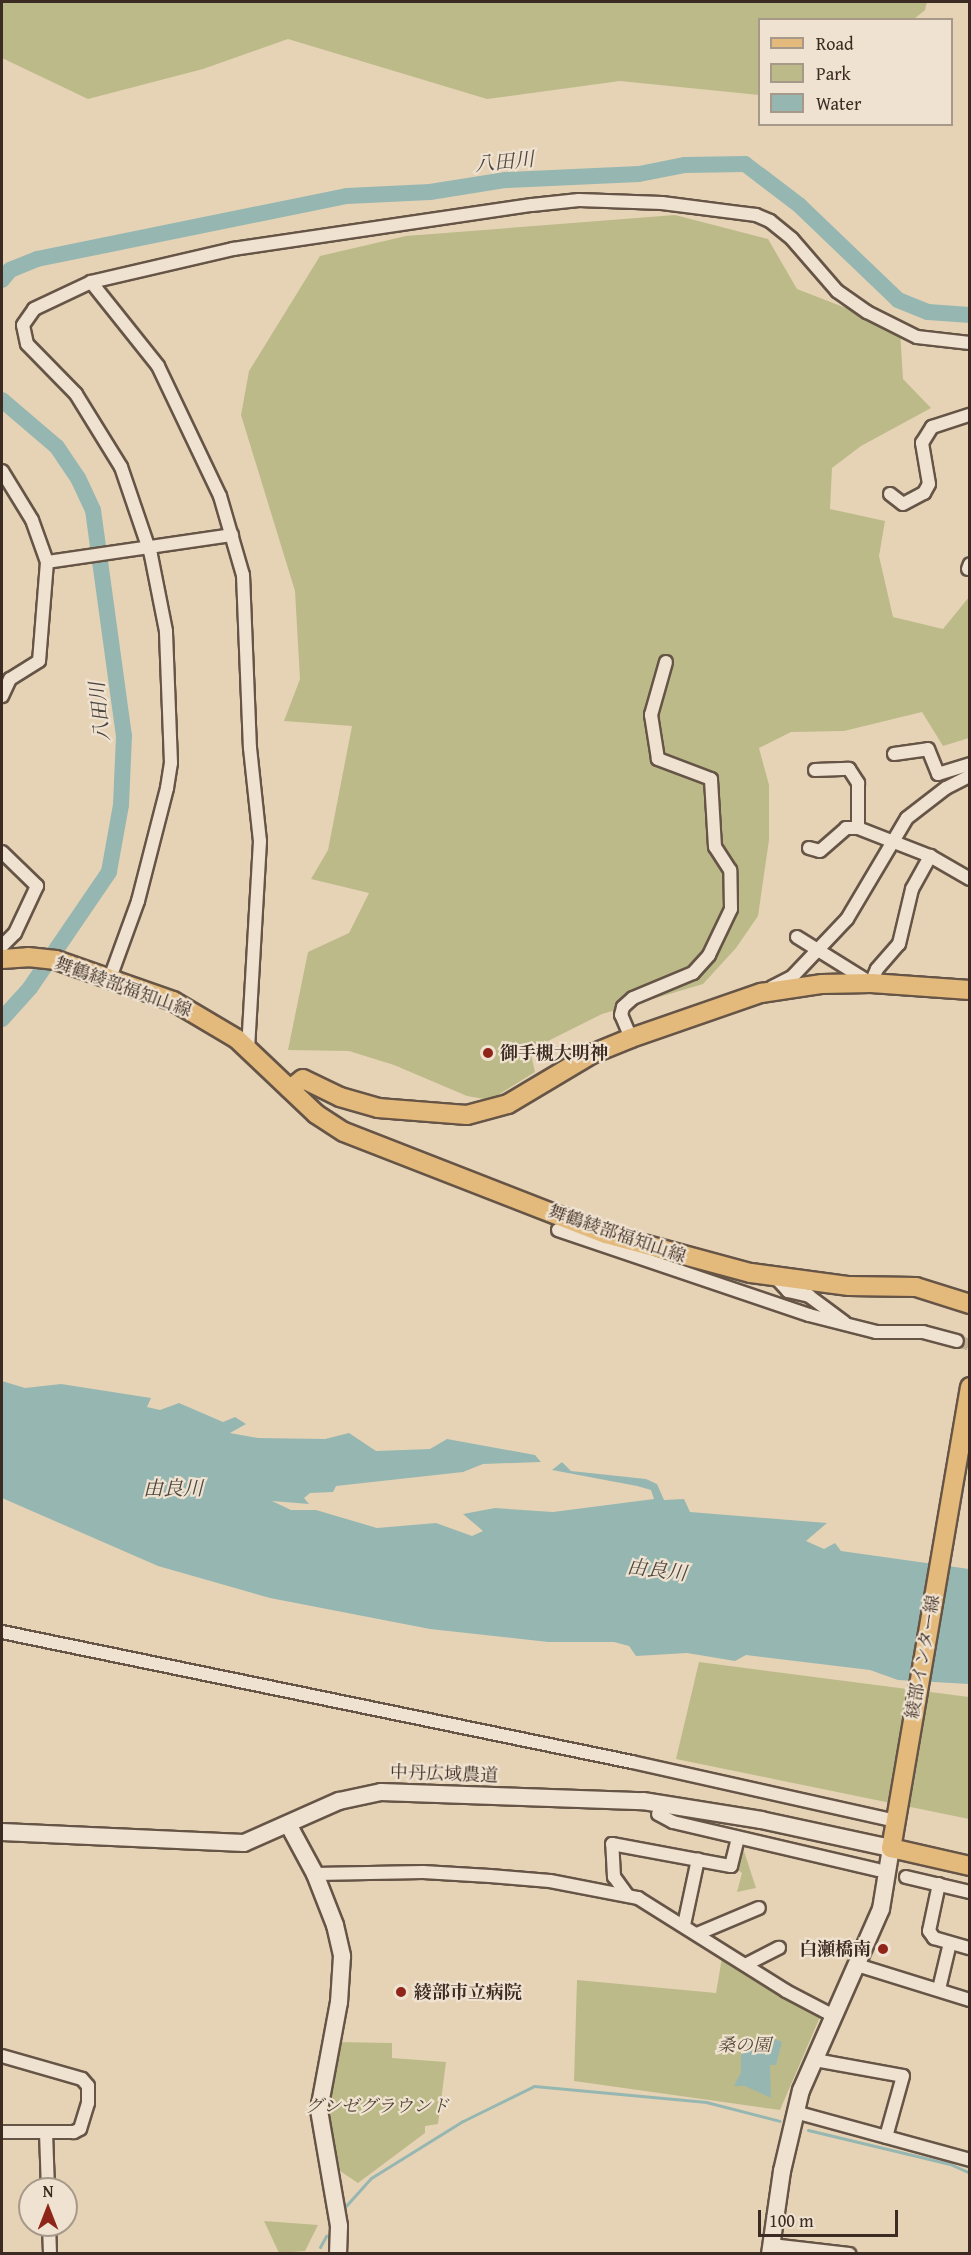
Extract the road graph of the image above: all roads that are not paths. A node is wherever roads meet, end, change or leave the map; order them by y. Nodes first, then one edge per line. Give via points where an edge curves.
1 (91, 282) junction
2 (969, 343) edge
3 (969, 415) edge
4 (2, 471) edge
5 (890, 494) dead end
6 (232, 535) junction
7 (148, 548) junction
8 (47, 562) junction
9 (666, 662) dead end
10 (2, 696) edge
11 (894, 754) dead end
12 (969, 764) edge
13 (815, 770) dead end
14 (969, 776) edge
15 (858, 828) junction
16 (892, 843) junction
17 (809, 848) dead end
18 (2, 852) edge
19 (930, 856) junction
20 (969, 879) edge
21 (797, 937) dead end
22 (2, 946) edge
23 (819, 949) junction
24 (2, 959) edge
25 (110, 978) junction
26 (871, 983) junction
27 (969, 990) edge
28 (761, 993) junction
29 (631, 1038) junction
30 (248, 1048) junction
31 (290, 1089) junction
32 (558, 1230) dead end
33 (776, 1278) junction
34 (969, 1304) edge
35 (848, 1325) junction
36 (957, 1341) tunnel mouth
37 (969, 1387) edge
38 (2, 1632) edge
39 (657, 1814) dead end
40 (892, 1816) junction
41 (288, 1824) junction
42 (2, 1832) edge
43 (738, 1838) junction
44 (891, 1848) junction
45 (698, 1859) junction
46 (969, 1866) edge
47 (877, 1870) dead end
48 (315, 1874) junction
49 (906, 1877) dead end
50 (939, 1884) junction
51 (969, 1892) edge
52 (628, 1896) junction
53 (759, 1908) dead end
54 (684, 1925) junction
55 (698, 1934) junction
56 (950, 1943) junction
57 (779, 1948) dead end
58 (969, 1948) edge
59 (747, 1964) junction
60 (857, 1965) junction
61 (939, 1989) junction
62 (969, 2000) edge
63 (832, 2015) junction
64 (2, 2056) edge
65 (815, 2060) junction
66 (795, 2112) junction
67 (2, 2132) edge
68 (46, 2132) junction
69 (886, 2137) junction
70 (969, 2160) edge
71 (48, 2177) edge
72 (49, 2237) edge
73 (771, 2249) edge
74 (50, 2253) edge
75 (338, 2253) edge
76 (849, 2253) edge

1 - 2 street via 233,249 395,223 579,201 662,203 763,218 792,239 837,291 867,312 917,337
1 - 6 street via 158,366 220,496
1 - 7 street via 34,309 25,318 23,334 27,344 76,394 115,454
3 - 5 street via 932,427 922,442 929,484 924,493 903,504
4 - 8 street via 32,520
6 - 7 street
6 - 30 street via 247,613 250,748 260,841
7 - 8 street
7 - 25 street via 166,631 171,763 143,886
8 - 10 street via 39,661 10,679
9 - 29 street via 651,715 657,759 711,779 715,847 730,870 731,909 709,955 693,973 633,998 623,1007 621,1015
11 - 12 street via 928,748 938,774
13 - 15 street via 849,769 858,783
14 - 16 street via 946,788 908,819
15 - 16 street
15 - 17 street via 846,828 820,851
16 - 19 street
16 - 23 street via 847,919
18 - 22 street via 38,886 15,933
19 - 20 street
19 - 26 street via 912,889 899,944
21 - 23 street
23 - 26 street
23 - 28 street via 792,977
24 - 25 main road, 舞鶴綾部福知山線 via 46,958
25 - 30 main road, 舞鶴綾部福知山線 via 173,1001 214,1022
26 - 27 main road
26 - 28 main road via 822,984
28 - 29 main road
29 - 31 main road via 592,1054 508,1104 467,1115 378,1108 340,1097 303,1079
30 - 31 main road, 舞鶴綾部福知山線
31 - 33 main road, 舞鶴綾部福知山線 via 316,1114 344,1132 392,1153 606,1234 700,1262
32 - 35 street
33 - 34 main road, 舞鶴綾部福知山線 via 849,1286 916,1287
33 - 35 street via 788,1290 810,1296
35 - 36 street via 876,1332 923,1332
37 - 40 main road, 綾部インター線
38 - 40 street
39 - 43 street
40 - 44 main road, 綾部インター線
41 - 42 street, 中丹広域農道 via 244,1843
41 - 44 street, 中丹広域農道 via 339,1801 381,1791 621,1799 761,1820
41 - 48 street
43 - 45 street via 731,1866
43 - 47 street
44 - 46 main road
44 - 60 street via 881,1908
45 - 52 street via 612,1844 614,1877
45 - 54 street
48 - 52 street via 423,1872 490,1876 550,1881
48 - 75 street via 335,1925 342,1956 339,2002 319,2110 339,2226
49 - 50 street
50 - 51 street
50 - 56 street via 929,1931 934,1938
52 - 54 street
53 - 55 street
54 - 55 street
55 - 59 street
56 - 58 street
56 - 61 street
57 - 59 street
59 - 63 street via 786,1991
60 - 61 street
60 - 63 street
61 - 62 street
63 - 65 street
64 - 68 street via 86,2081 88,2103 80,2129
65 - 66 street
65 - 69 street via 903,2076
66 - 69 street
66 - 73 street
67 - 68 street
68 - 71 street
69 - 70 street
72 - 74 street
73 - 76 street

